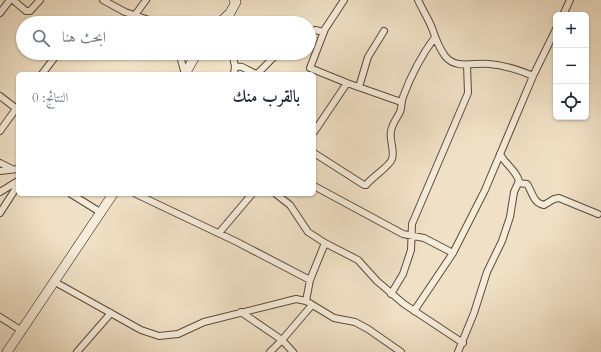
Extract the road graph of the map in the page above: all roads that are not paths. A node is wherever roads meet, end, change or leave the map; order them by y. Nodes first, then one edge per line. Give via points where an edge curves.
1 (11, 0) edge
2 (40, 0) edge
3 (103, 0) edge
4 (146, 0) edge
5 (344, 0) edge
6 (418, 0) edge
7 (570, 0) edge
8 (236, 1) edge
9 (564, 12) edge
10 (0, 14) edge
11 (135, 16) joint
12 (226, 16) edge
13 (316, 30) edge
14 (384, 31) dead end
15 (324, 32) junction
16 (553, 35) edge
17 (435, 37) junction
18 (316, 53) edge
19 (53, 60) edge
20 (181, 60) edge
21 (193, 60) edge
22 (234, 60) edge
23 (271, 60) edge
24 (313, 60) edge
25 (467, 65) junction
26 (235, 66) junction
27 (44, 72) edge
28 (184, 72) edge
29 (186, 72) edge
30 (234, 72) edge
31 (252, 72) edge
32 (259, 72) edge
33 (533, 76) junction
34 (347, 84) junction
35 (359, 87) junction
36 (0, 96) edge
37 (401, 102) junction
38 (16, 107) edge
39 (16, 109) edge
40 (316, 129) edge
41 (0, 131) edge
42 (316, 153) edge
43 (500, 154) junction
44 (0, 163) edge
45 (15, 169) edge
46 (0, 171) edge
47 (16, 182) edge
48 (518, 183) junction
49 (316, 187) edge
50 (16, 188) edge
51 (0, 192) edge
52 (73, 196) edge
53 (112, 196) edge
54 (140, 196) edge
55 (250, 196) edge
56 (279, 196) edge
57 (100, 212) junction
58 (0, 213) edge
59 (598, 214) dead end
60 (219, 233) junction
61 (411, 236) junction
62 (325, 243) junction
63 (453, 253) junction
64 (310, 280) junction
65 (55, 282) junction
66 (391, 294) junction
67 (309, 303) junction
68 (414, 311) junction
69 (241, 312) junction
70 (112, 313) junction
71 (0, 317) edge
72 (22, 331) junction
73 (282, 340) junction
74 (463, 343) junction
75 (7, 352) edge
76 (77, 352) edge
77 (270, 352) edge
78 (294, 352) edge
79 (401, 352) edge
80 (458, 352) edge

1 - 2 street via 30,12
1 - 10 street
3 - 11 street
4 - 11 street
5 - 15 street
6 - 17 street
7 - 9 street
8 - 12 street
13 - 15 street
14 - 35 street via 368,58
15 - 18 street
16 - 33 street
17 - 25 street via 449,60
17 - 37 street via 422,54
19 - 27 street
20 - 28 street
21 - 29 street
22 - 26 street
23 - 32 street
24 - 34 street via 310,68
25 - 33 street via 501,66
25 - 61 street via 468,93 414,218
26 - 30 street
26 - 31 street
33 - 43 street
34 - 35 street
34 - 40 street
35 - 37 street
36 - 38 street
37 - 42 street via 400,111 390,132 392,160 366,185
39 - 41 street
43 - 48 street via 518,177
43 - 63 street via 486,190
44 - 45 street
45 - 46 street
47 - 51 street
48 - 59 street via 527,184 535,200 542,204 559,198
48 - 74 street via 510,218
49 - 61 street
50 - 58 street
52 - 57 street
53 - 57 street
54 - 60 street
55 - 60 street
56 - 62 street via 290,205 306,230
57 - 65 street
60 - 64 street
61 - 63 street via 427,239
61 - 66 street via 412,247 403,274
62 - 64 street
62 - 66 street via 358,260
63 - 68 street
64 - 67 street
65 - 70 street
65 - 72 street
66 - 68 street
67 - 69 street via 290,299
67 - 73 street
67 - 79 street via 334,318 355,322
68 - 74 street
69 - 70 street via 204,322 178,334 159,336 141,330
69 - 73 street
70 - 76 street
71 - 72 street
72 - 75 street
73 - 77 street
73 - 78 street
74 - 80 street

